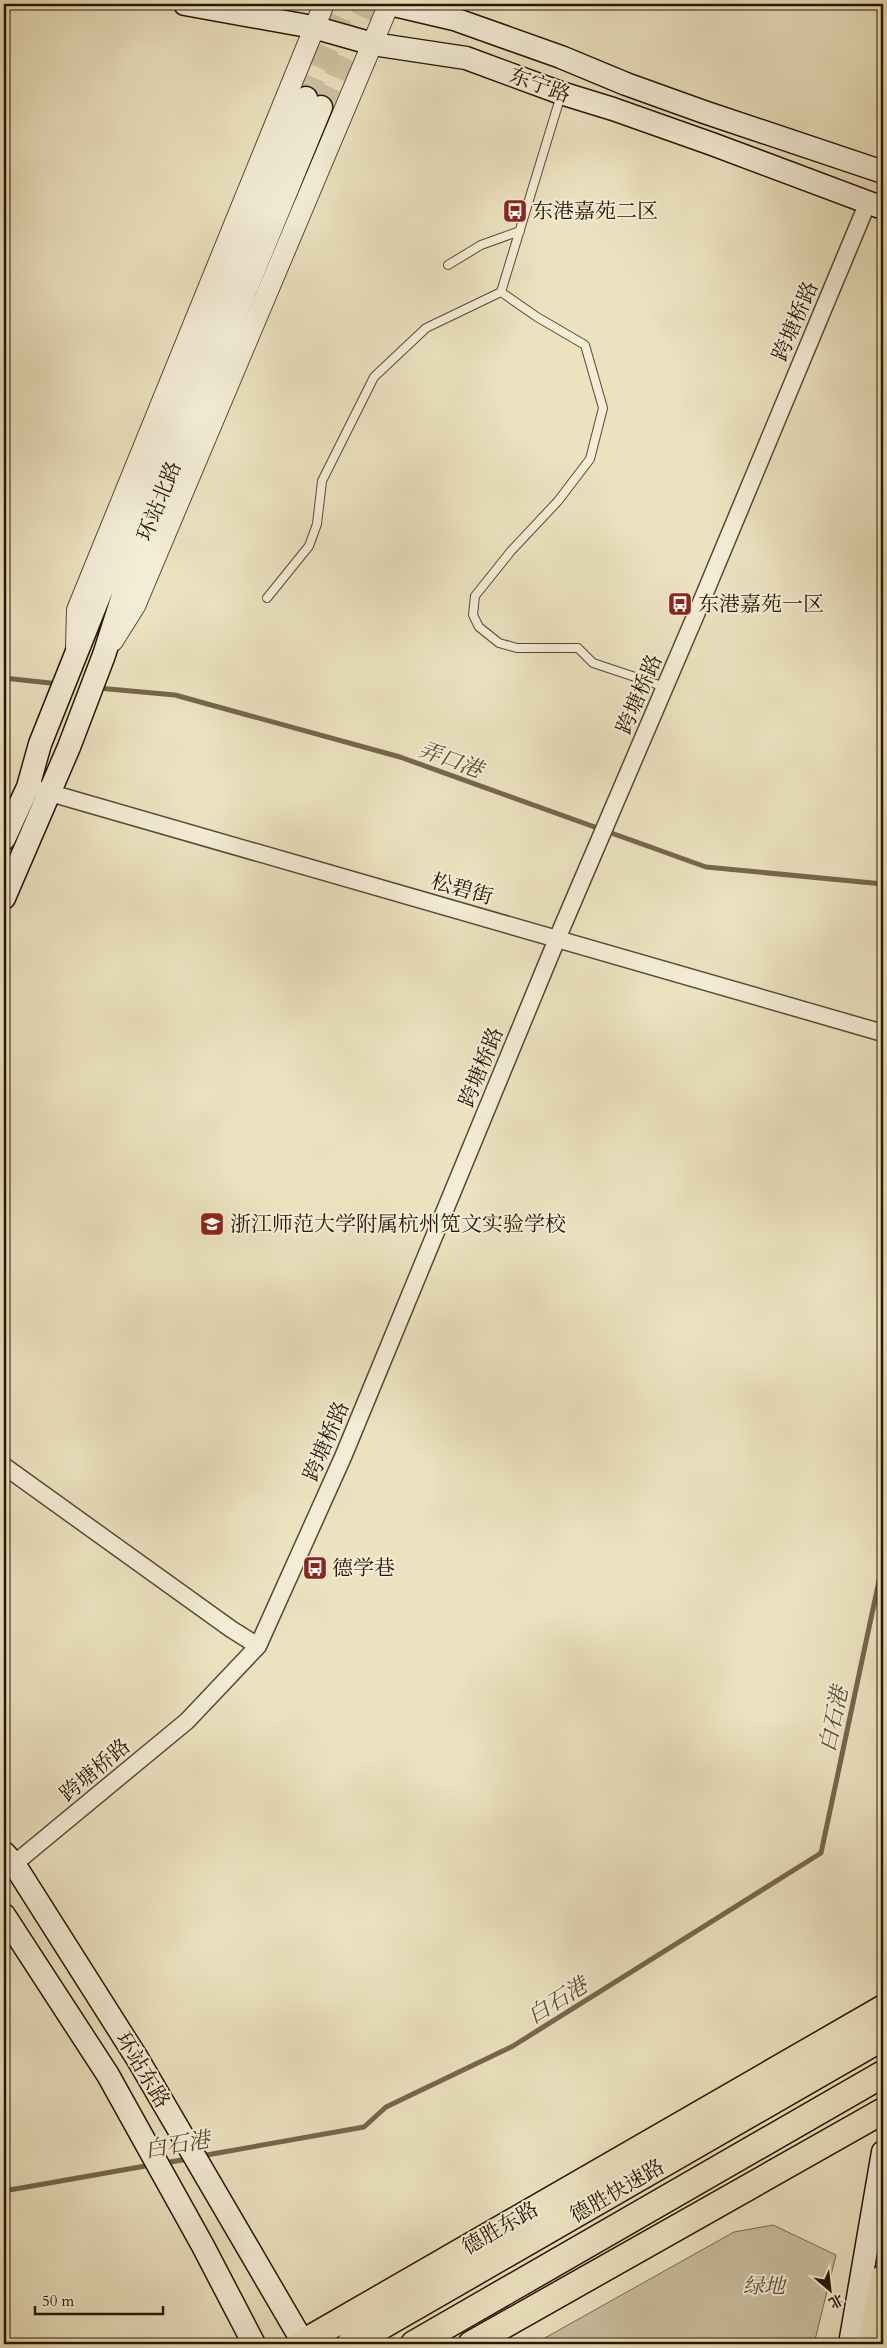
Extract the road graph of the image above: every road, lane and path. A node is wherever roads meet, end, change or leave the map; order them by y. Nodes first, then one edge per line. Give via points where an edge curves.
1 (185, 4) edge
2 (324, 4) edge
3 (389, 4) edge
4 (313, 27) junction
5 (373, 44) junction
6 (561, 93) junction
7 (883, 172) edge
8 (876, 205) edge
9 (520, 230) junction
10 (448, 265) dead end
11 (501, 292) junction
12 (267, 598) dead end
13 (104, 656) junction
14 (75, 657) junction
15 (665, 687) junction
16 (28, 787) junction
17 (50, 793) junction
18 (4, 839) edge
19 (4, 898) edge
20 (557, 939) junction
21 (883, 1033) edge
22 (4, 1466) edge
23 (258, 1646) junction
24 (9, 1859) edge
25 (4, 1915) edge
26 (883, 2008) edge
27 (883, 2037) edge
28 (883, 2074) edge
29 (883, 2111) edge
30 (883, 2152) edge
31 (883, 2278) edge
32 (254, 2344) edge
33 (302, 2344) edge
34 (350, 2344) edge
35 (414, 2344) edge
36 (471, 2344) edge
37 (850, 2344) edge
38 (871, 2344) edge

1 - 4 main road, 东宁路
2 - 4 street
3 - 5 street
3 - 7 main road, 东宁路 via 454,19 704,112
4 - 5 main road, 东宁路
4 - 14 street via 77,610
5 - 6 main road, 东宁路 via 466,58
5 - 13 street via 136,606
6 - 8 main road, 东宁路
6 - 9 lane
8 - 15 street, 跨塘桥路
9 - 10 lane via 481,245
9 - 11 lane
11 - 12 lane via 426,328 374,377 322,481 317,524 309,546
11 - 15 lane via 585,345 603,408 590,459 475,596 473,615 479,627 499,643 517,648 578,648 593,663
13 - 14 main road, 环站北路 via 133,564 314,103 120,545
13 - 17 main road, 环站北路
14 - 16 main road, 环站北路 via 40,744
15 - 20 street, 跨塘桥路
16 - 17 street, 松碧街
16 - 18 main road, 环站北路
17 - 19 main road, 环站北路
17 - 20 street, 松碧街
20 - 21 street, 松碧街
20 - 23 street, 跨塘桥路 via 343,1457
22 - 23 street
23 - 24 street, 跨塘桥路 via 187,1721
24 - 33 main road, 环站东路 via 156,2090
25 - 32 main road, 环站东路 via 119,2095
26 - 33 main road, 德胜东路
27 - 34 highway, 德胜快速路
28 - 35 highway, 德胜快速路
29 - 36 main road
30 - 37 main road
31 - 38 main road

